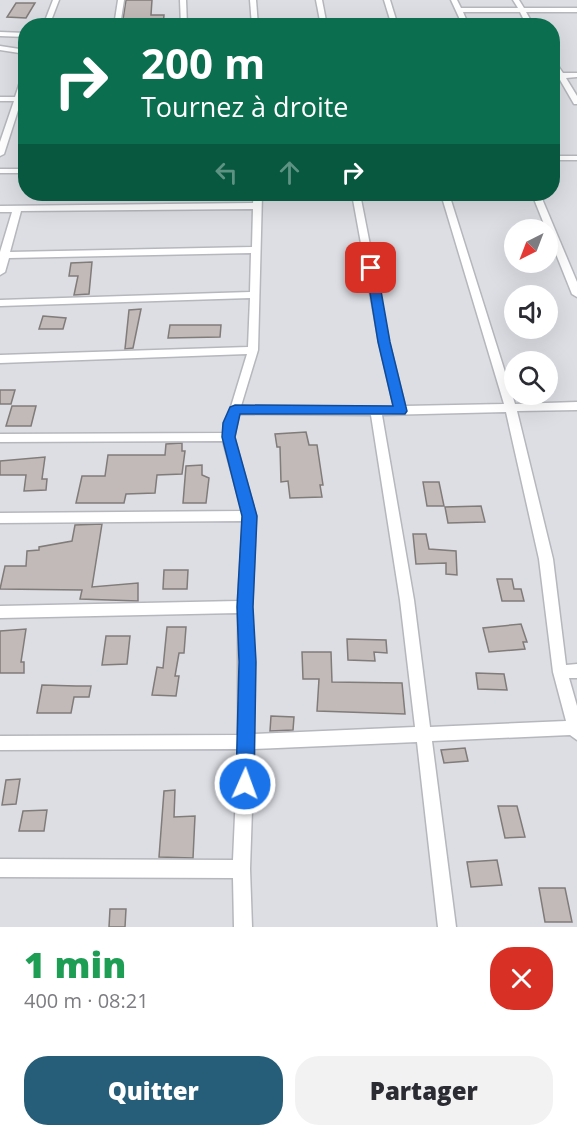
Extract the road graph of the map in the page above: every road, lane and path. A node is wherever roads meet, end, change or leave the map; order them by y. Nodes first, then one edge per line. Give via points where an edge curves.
1 (56, 0) edge
2 (121, 0) edge
3 (183, 0) edge
4 (253, 0) edge
5 (319, 0) edge
6 (387, 0) edge
7 (454, 0) edge
8 (516, 0) edge
9 (460, 10) junction
10 (521, 10) junction
11 (577, 10) edge
12 (49, 18) edge
13 (118, 18) edge
14 (184, 18) edge
15 (254, 18) edge
16 (322, 18) edge
17 (393, 18) edge
18 (463, 18) edge
19 (526, 18) edge
20 (0, 34) edge
21 (18, 34) edge
22 (0, 48) edge
23 (18, 51) edge
24 (577, 75) edge
25 (560, 76) edge
26 (560, 81) edge
27 (0, 99) edge
28 (18, 99) edge
29 (577, 102) edge
30 (18, 107) edge
31 (0, 154) edge
32 (560, 158) edge
33 (577, 158) edge
34 (0, 171) edge
35 (18, 171) edge
36 (230, 201) edge
37 (257, 201) edge
38 (357, 201) edge
39 (448, 201) edge
40 (540, 201) edge
41 (17, 209) junction
42 (0, 210) edge
43 (257, 250) junction
44 (2, 255) edge
45 (0, 272) edge
46 (577, 294) edge
47 (254, 295) junction
48 (0, 303) edge
49 (253, 350) junction
50 (0, 359) edge
51 (577, 406) edge
52 (511, 408) junction
53 (235, 410) junction
54 (376, 411) junction
55 (401, 411) junction
56 (228, 437) junction
57 (0, 438) edge
58 (250, 516) junction
59 (0, 518) edge
60 (245, 607) junction
61 (0, 612) edge
62 (577, 671) edge
63 (560, 672) junction
64 (576, 730) edge
65 (422, 734) junction
66 (246, 741) junction
67 (0, 743) edge
68 (0, 868) edge
69 (241, 869) junction
70 (243, 927) edge
71 (447, 927) edge

1 - 12 street
2 - 13 street
3 - 14 street
4 - 15 street
5 - 16 street
6 - 17 street
7 - 9 street
8 - 10 street
9 - 10 street
9 - 18 street
10 - 11 street
10 - 19 street
20 - 21 street
22 - 23 street
24 - 25 street
26 - 29 street
27 - 28 street
30 - 31 street
32 - 33 street
34 - 35 street
36 - 41 street
37 - 43 street
38 - 55 street
39 - 52 street
40 - 46 street
41 - 42 street
41 - 44 street
43 - 44 street
43 - 47 street
44 - 45 street
47 - 48 street
47 - 49 street
49 - 50 street
49 - 53 street
51 - 52 street
52 - 55 street
52 - 63 street via 546,559
53 - 54 street
53 - 56 street
54 - 55 street
54 - 65 street via 407,600
56 - 57 street
56 - 58 street
58 - 59 street
58 - 60 street
60 - 61 street
60 - 66 street
62 - 63 street
63 - 64 street
64 - 65 street
65 - 66 street
65 - 71 street
66 - 67 street
66 - 69 street
68 - 69 street
69 - 70 street

